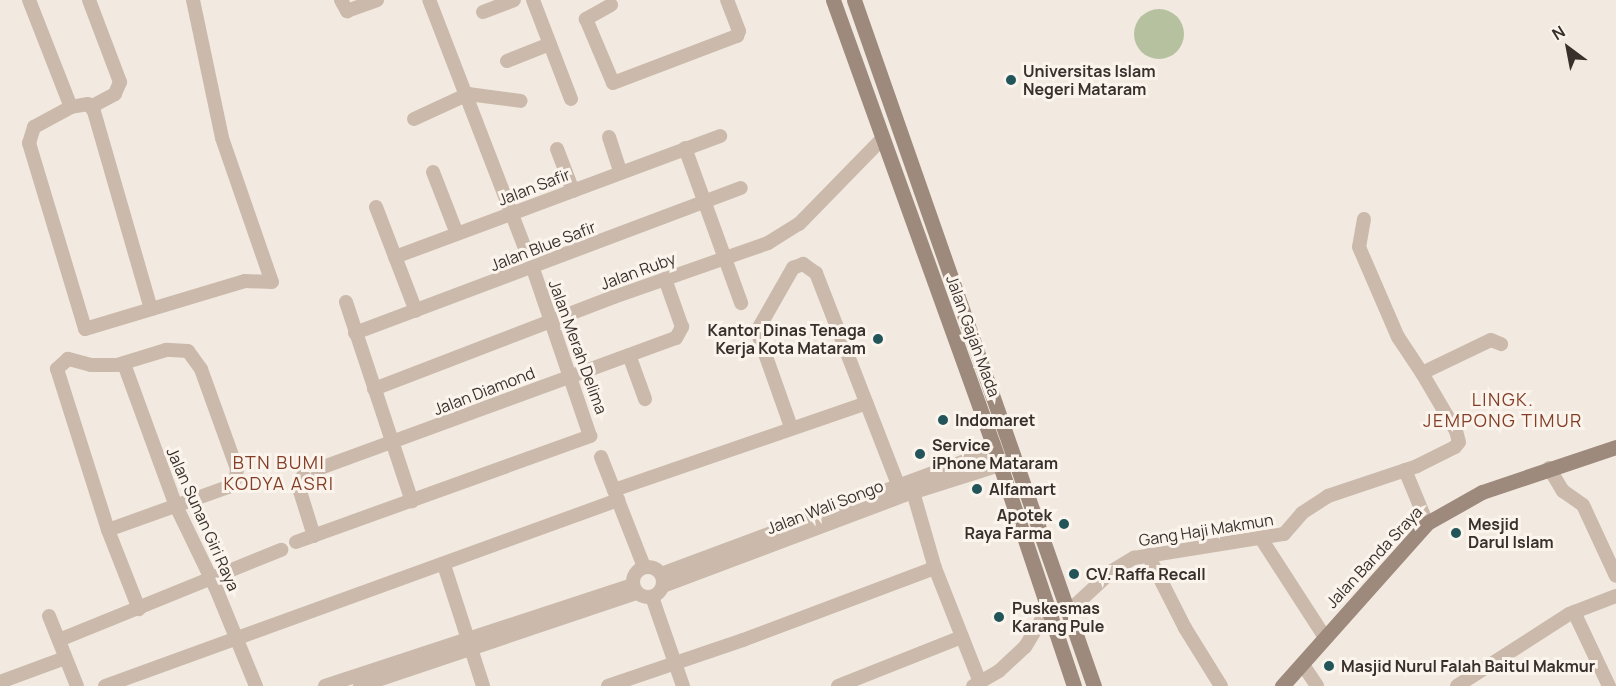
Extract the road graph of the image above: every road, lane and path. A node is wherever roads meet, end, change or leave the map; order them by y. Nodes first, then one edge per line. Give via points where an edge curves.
1 (29, 0) edge
2 (89, 0) edge
3 (193, 0) edge
4 (341, 0) edge
5 (377, 0) edge
6 (429, 0) edge
7 (514, 0) edge
8 (533, 0) edge
9 (727, 0) edge
10 (833, 0) edge
11 (854, 0) edge
12 (615, 2) edge
13 (483, 12) dead end
14 (550, 44) junction
15 (507, 61) dead end
16 (468, 94) junction
17 (571, 99) dead end
18 (521, 101) dead end
19 (71, 107) junction
20 (93, 109) junction
21 (414, 119) dead end
22 (720, 136) dead end
23 (609, 137) dead end
24 (883, 138) junction
25 (685, 148) junction
26 (557, 149) dead end
27 (621, 171) junction
28 (433, 172) dead end
29 (741, 188) dead end
30 (573, 191) junction
31 (701, 202) junction
32 (376, 207) dead end
33 (511, 214) junction
34 (1364, 219) dead end
35 (457, 234) junction
36 (395, 257) junction
37 (723, 257) junction
38 (533, 269) junction
39 (665, 279) junction
40 (346, 302) dead end
41 (741, 303) dead end
42 (151, 309) junction
43 (416, 311) junction
44 (551, 322) junction
45 (355, 333) junction
46 (1501, 344) dead end
47 (629, 355) junction
48 (124, 364) junction
49 (984, 371) junction
50 (1422, 373) junction
51 (572, 376) junction
52 (968, 376) junction
53 (374, 389) junction
54 (645, 399) dead end
55 (866, 403) junction
56 (791, 427) junction
57 (392, 444) junction
58 (1616, 447) edge
59 (601, 457) dead end
60 (997, 458) junction
61 (1549, 468) junction
62 (1405, 470) junction
63 (907, 486) junction
64 (616, 495) junction
65 (412, 501) junction
66 (176, 506) junction
67 (1427, 523) junction
68 (1040, 529) junction
69 (108, 530) junction
70 (1023, 534) junction
71 (314, 536) junction
72 (1262, 540) junction
73 (296, 542) dead end
74 (282, 550) dead end
75 (1148, 555) junction
76 (444, 565) junction
77 (644, 567) junction
78 (934, 568) junction
79 (1616, 576) edge
80 (211, 579) junction
81 (662, 580) junction
82 (635, 589) junction
83 (1616, 596) edge
84 (652, 597) junction
85 (139, 609) junction
86 (1048, 609) junction
87 (1070, 611) junction
88 (1574, 612) junction
89 (49, 616) dead end
90 (1324, 636) junction
91 (237, 637) junction
92 (962, 637) junction
93 (466, 639) junction
94 (59, 640) junction
95 (65, 658) junction
96 (676, 664) junction
97 (1303, 665) junction
98 (0, 682) edge
99 (976, 684) edge
100 (77, 686) edge
101 (105, 686) edge
102 (256, 686) edge
103 (325, 686) edge
104 (360, 686) edge
105 (483, 686) edge
106 (608, 686) edge
107 (683, 686) edge
108 (838, 686) edge
109 (1074, 686) edge
110 (1094, 686) edge
111 (1221, 686) edge
112 (1282, 686) edge
113 (1317, 686) edge
114 (1457, 686) edge
115 (1609, 686) edge

1 - 19 street
2 - 20 street via 120,82 115,94
3 - 42 street via 222,138 272,282 245,281
4 - 5 street via 347,11
6 - 16 street, Jalan Merah Delima
7 - 13 street
8 - 14 street
9 - 12 street via 739,31 737,36 613,83 586,19
10 - 24 main road, Jalan Gajah Mada
11 - 49 main road, Jalan Gajah Mada
14 - 15 street
14 - 17 street
16 - 18 street
16 - 21 street
16 - 33 street, Jalan Merah Delima
19 - 20 street
19 - 42 street via 34,127 29,143 85,329
20 - 42 street
22 - 25 street, Jalan Safir
23 - 27 street
24 - 37 street, Jalan Ruby via 799,224 768,243
24 - 52 main road, Jalan Gajah Mada
25 - 27 street, Jalan Safir
25 - 31 street
26 - 30 street
27 - 30 street, Jalan Safir
28 - 35 street
29 - 31 street, Jalan Blue Safir
30 - 33 street, Jalan Safir
31 - 37 street
31 - 38 street, Jalan Blue Safir
32 - 36 street
33 - 35 street, Jalan Safir
33 - 38 street, Jalan Merah Delima
34 - 50 street via 1359,247 1398,337
35 - 36 street, Jalan Safir
36 - 43 street
37 - 39 street, Jalan Ruby
37 - 41 street
38 - 43 street, Jalan Blue Safir
38 - 44 street, Jalan Merah Delima
39 - 44 street, Jalan Ruby
39 - 47 street, Jalan Diamond via 682,333
40 - 45 street
43 - 45 street, Jalan Blue Safir
44 - 51 street, Jalan Merah Delima
44 - 53 street, Jalan Ruby
45 - 53 street
46 - 50 street via 1491,340
47 - 51 street, Jalan Diamond
47 - 54 street
48 - 66 street, Jalan Sunan Giri Raya
48 - 66 street via 166,350 192,355 201,369 237,469 230,486
48 - 69 street via 91,365 68,359 59,364 57,373
49 - 52 main road
49 - 68 main road, Jalan Gajah Mada
50 - 62 street, Gang Haji Makmun via 1459,442
51 - 57 street, Jalan Diamond
51 - 65 street, Jalan Merah Delima via 591,436
52 - 60 main road, Jalan Gajah Mada
53 - 57 street
55 - 56 street
55 - 56 street via 816,273 805,264 793,268 757,331
55 - 63 street
56 - 64 street
57 - 65 street
57 - 71 street, Jalan Diamond via 300,478 298,485
58 - 61 main road, Jalan Banda Sraya
59 - 64 street
60 - 63 street, Jalan Wali Songo
60 - 70 main road, Jalan Gajah Mada
61 - 67 main road, Jalan Banda Sraya via 1468,498
61 - 79 street via 1563,491 1583,505
62 - 67 street
62 - 72 street, Gang Haji Makmun via 1335,493 1302,513 1287,532
63 - 78 street
63 - 81 street, Jalan Wali Songo
64 - 76 street
64 - 77 street
65 - 71 street
66 - 69 street
66 - 80 street, Jalan Sunan Giri Raya
67 - 90 main road, Jalan Banda Sraya
68 - 70 main road
68 - 87 main road, Jalan Gajah Mada
69 - 85 street
70 - 86 main road, Jalan Gajah Mada
71 - 73 street
72 - 75 street, Gang Haji Makmun via 1219,542
72 - 90 street
74 - 80 street
75 - 87 street, Gang Haji Makmun via 1119,566
75 - 111 street via 1185,628
76 - 91 street
76 - 93 street
77 - 81 street
77 - 82 street via 635,573
78 - 92 street
78 - 96 street
80 - 85 street
80 - 91 street, Jalan Sunan Giri Raya
81 - 84 street
82 - 84 street
82 - 93 street
83 - 88 street
84 - 96 street
85 - 94 street
86 - 99 street via 1025,647 999,671
86 - 109 main road, Jalan Gajah Mada
87 - 110 main road, Jalan Gajah Mada
88 - 114 street
88 - 115 street
89 - 94 street
90 - 97 main road, Jalan Banda Sraya
91 - 101 street
91 - 102 street, Jalan Sunan Giri Raya
92 - 99 street via 974,666
92 - 108 street
93 - 103 street
93 - 104 street
93 - 105 street
94 - 95 street
95 - 98 street
95 - 100 street
96 - 106 street
96 - 107 street
97 - 112 main road, Jalan Banda Sraya
97 - 113 street

